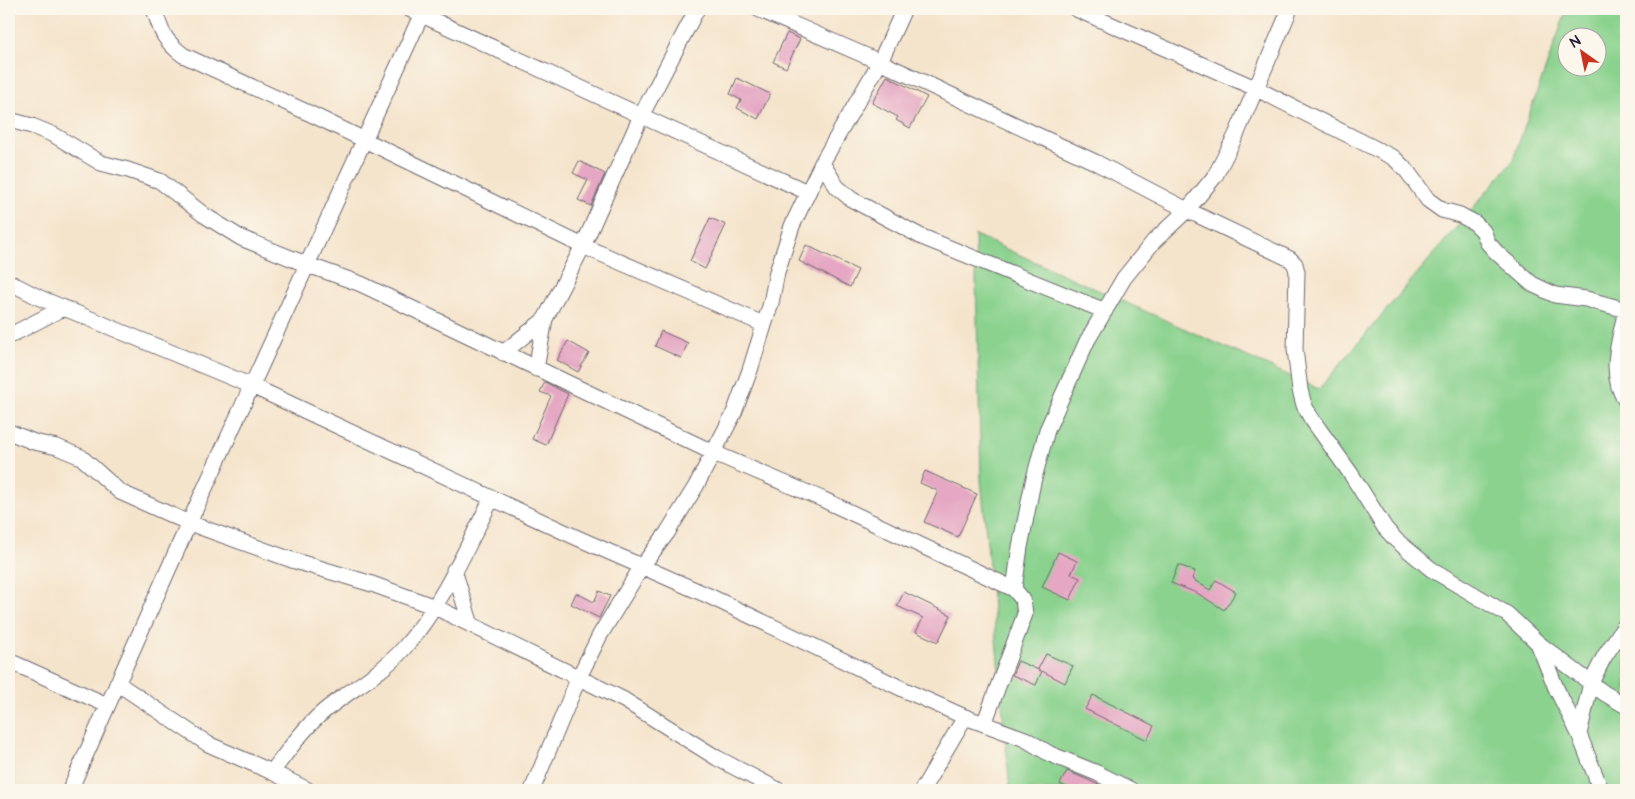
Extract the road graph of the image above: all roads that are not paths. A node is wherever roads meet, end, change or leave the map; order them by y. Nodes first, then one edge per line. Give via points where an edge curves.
1 (154, 9) edge
2 (697, 9) edge
3 (758, 9) edge
4 (904, 9) edge
5 (1076, 9) edge
6 (1290, 9) edge
7 (418, 11) edge
8 (880, 62) junction
9 (1255, 88) junction
10 (641, 116) junction
11 (9, 120) edge
12 (363, 139) junction
13 (822, 163) junction
14 (807, 192) junction
15 (1186, 210) junction
16 (583, 246) junction
17 (308, 265) junction
18 (9, 282) edge
19 (63, 308) junction
20 (1626, 310) edge
21 (1105, 311) junction
22 (545, 318) junction
23 (763, 324) junction
24 (9, 336) edge
25 (503, 352) junction
26 (536, 368) junction
27 (252, 386) junction
28 (1626, 401) edge
29 (9, 432) edge
30 (714, 453) junction
31 (492, 498) junction
32 (189, 523) junction
33 (642, 566) junction
34 (454, 570) junction
35 (1014, 589) junction
36 (435, 607) junction
37 (1626, 624) edge
38 (471, 625) junction
39 (1538, 643) junction
40 (9, 661) edge
41 (579, 677) junction
42 (117, 683) junction
43 (1592, 683) junction
44 (107, 705) junction
45 (1626, 706) edge
46 (965, 717) junction
47 (984, 724) junction
48 (1579, 734) junction
49 (1591, 766) junction
50 (272, 772) junction
51 (70, 790) edge
52 (308, 790) edge
53 (532, 790) edge
54 (778, 790) edge
55 (922, 790) edge
56 (1131, 790) edge
57 (1587, 790) edge
58 (1601, 790) edge

1 - 12 street via 169,45 183,55
2 - 10 street
3 - 8 street
4 - 8 street
5 - 9 street
6 - 9 street
7 - 10 street
7 - 12 street
8 - 13 street
8 - 15 street via 1095,162
9 - 15 street via 1215,176
9 - 20 street via 1394,158 1428,200 1442,210 1475,223 1497,253 1532,284 1555,295
10 - 14 street
10 - 16 street
11 - 17 street via 54,136 101,163 160,181 241,238
12 - 16 street
12 - 17 street
13 - 14 street
13 - 21 street via 837,186 851,199 914,232
14 - 23 street via 789,235
15 - 21 street via 1154,240 1124,278
15 - 39 street via 1295,264 1296,365 1304,405 1311,418 1396,540 1431,569 1507,614
16 - 22 street
16 - 23 street
17 - 25 street via 361,284
17 - 27 street
18 - 19 street
19 - 24 street
19 - 27 street
20 - 28 street via 1616,366 1617,383
21 - 35 street via 1087,341 1047,430 1033,482
22 - 25 street
22 - 26 street
23 - 30 street via 734,413
25 - 26 street
26 - 30 street
27 - 31 street
27 - 32 street
29 - 32 street via 81,457 120,492
30 - 33 street via 667,533
30 - 35 street via 822,499
31 - 33 street
31 - 34 street
32 - 36 street
32 - 42 street
33 - 41 street
33 - 46 street
34 - 36 street
34 - 38 street
35 - 47 street via 1023,600 1025,614
36 - 38 street
36 - 50 street via 404,649 368,680 331,705 297,738
37 - 43 street via 1604,657
38 - 41 street
39 - 43 street
39 - 48 street
40 - 44 street
41 - 53 street
41 - 54 street
42 - 44 street
42 - 50 street via 208,744
43 - 45 street
43 - 48 street
44 - 51 street
46 - 47 street
46 - 55 street
47 - 56 street via 1025,739 1050,754
48 - 49 street
49 - 57 street
49 - 58 street
50 - 52 street

